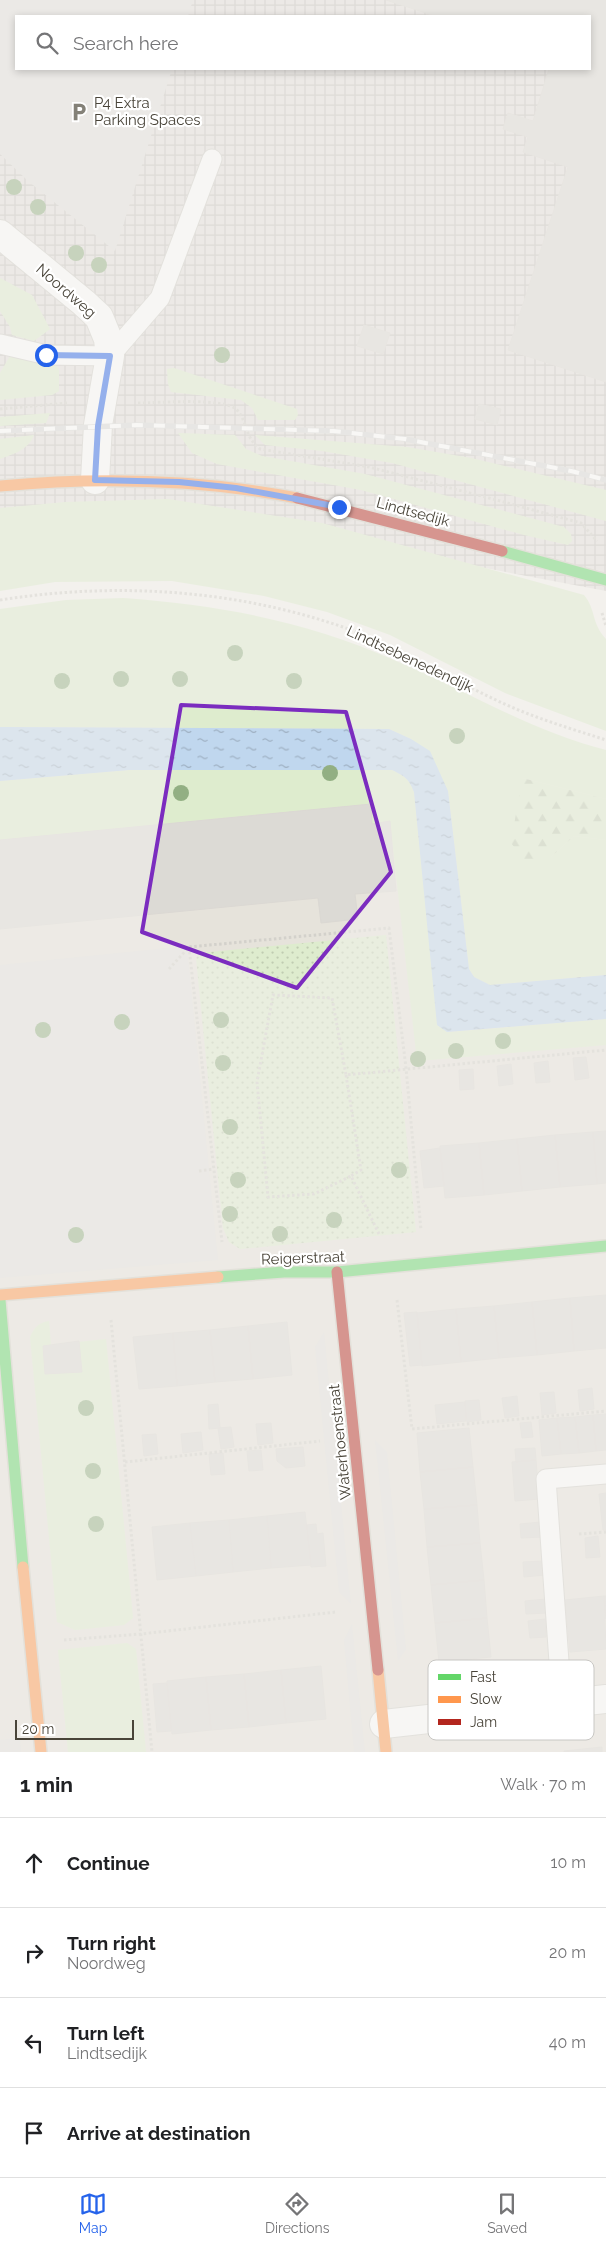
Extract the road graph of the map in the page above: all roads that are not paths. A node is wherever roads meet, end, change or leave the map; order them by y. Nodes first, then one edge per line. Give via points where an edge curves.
1 (212, 159) dead end
2 (0, 234) edge
3 (0, 344) edge
4 (110, 356) junction
5 (95, 480) junction
6 (0, 486) edge
7 (603, 579) edge
8 (606, 1246) edge
9 (337, 1272) junction
10 (0, 1295) edge
11 (0, 1300) edge
12 (606, 1474) edge
13 (559, 1660) edge
14 (428, 1719) edge
15 (384, 1724) junction
16 (41, 1752) edge
17 (386, 1752) edge

1 - 4 lane via 160,298
2 - 4 street, Noordweg via 99,317 108,338
3 - 4 lane via 46,355
4 - 5 street, Noordweg via 101,403
5 - 6 street, Lindtsedijk
5 - 7 street, Lindtsedijk via 179,482 291,497 339,507
8 - 9 street, Reigerstraat
9 - 10 street, Reigerstraat via 284,1272
9 - 15 street, Waterhoenstraat
11 - 16 street
12 - 13 lane via 546,1479
14 - 15 street
15 - 17 street, Waterhoenstraat

